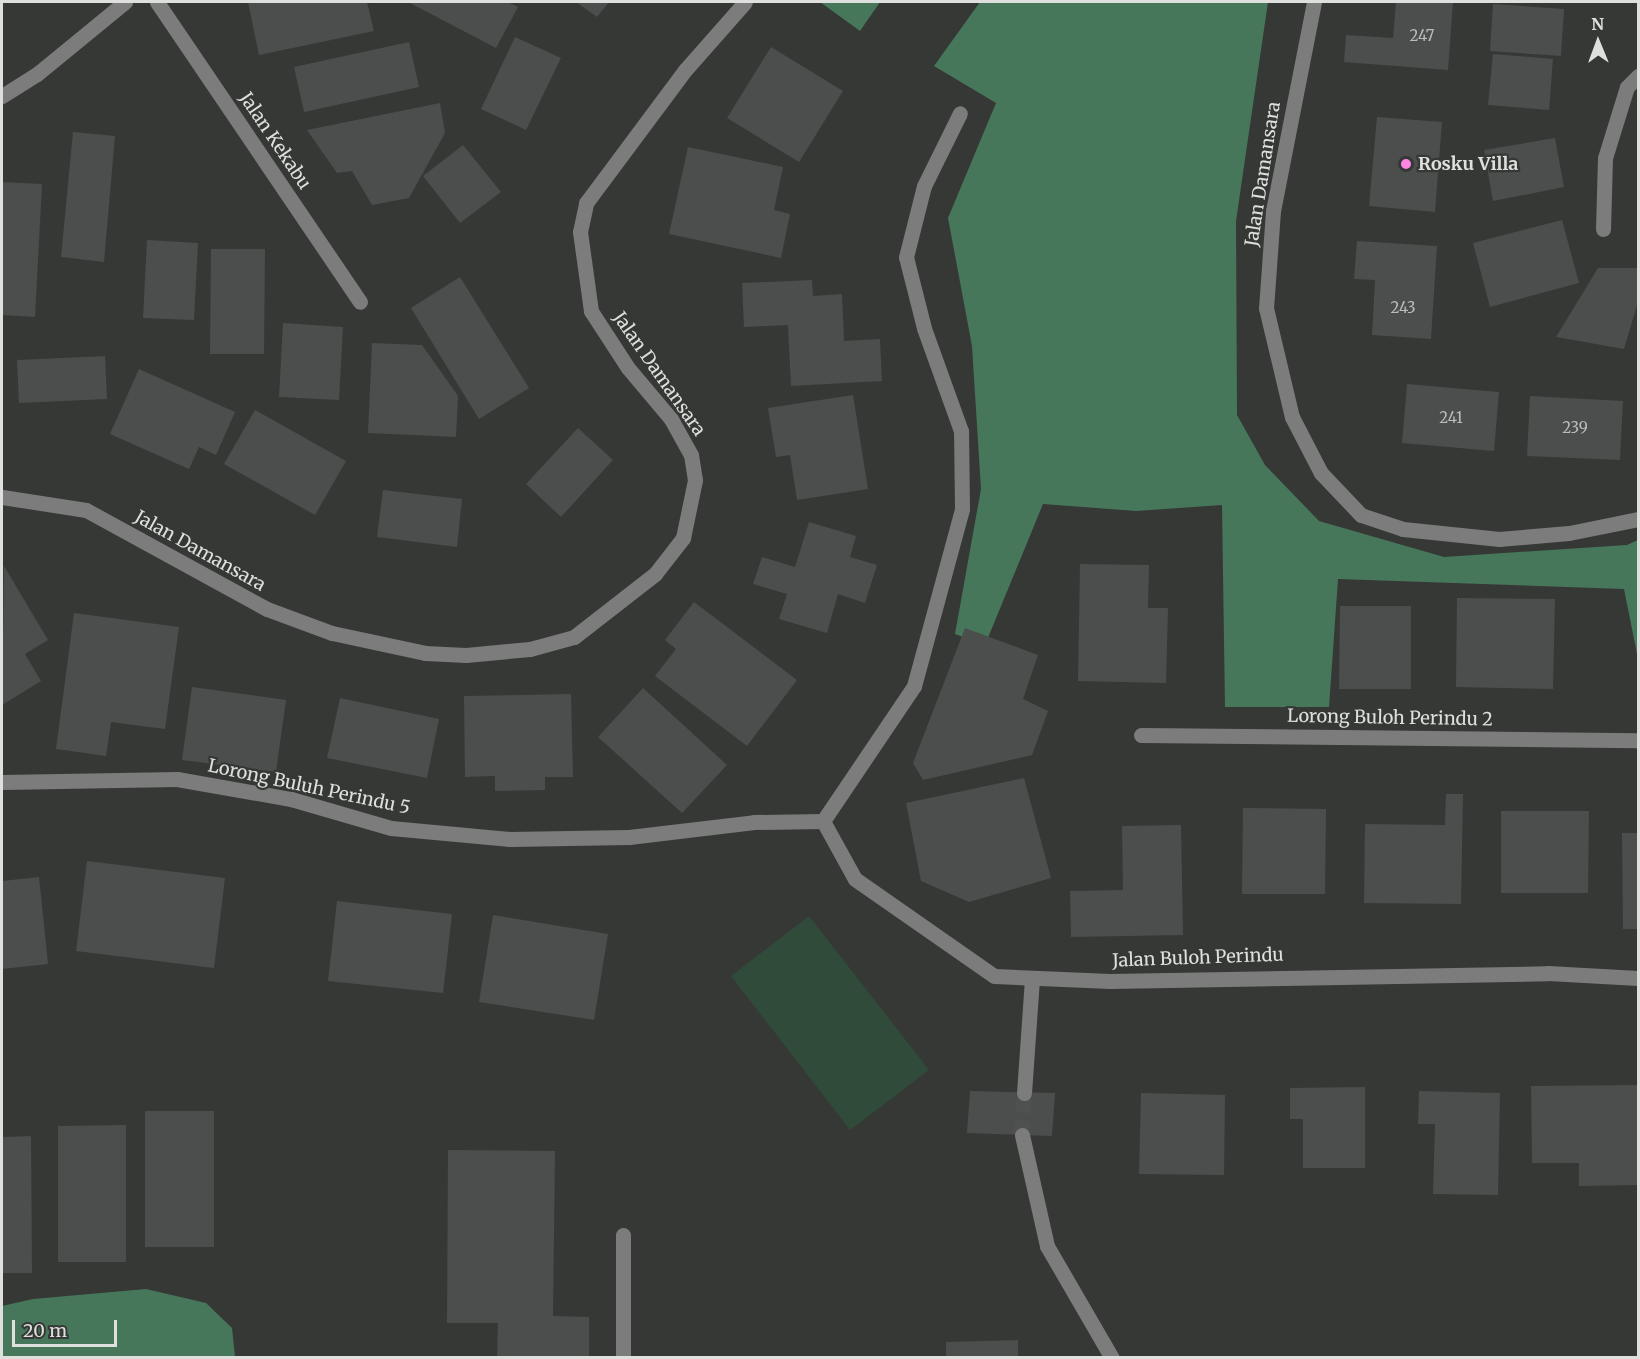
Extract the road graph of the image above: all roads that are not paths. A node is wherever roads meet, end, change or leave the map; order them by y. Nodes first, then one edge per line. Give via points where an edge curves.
1 (125, 2) edge
2 (157, 2) edge
3 (744, 2) edge
4 (1314, 2) edge
5 (1638, 76) edge
6 (2, 96) edge
7 (960, 113) dead end
8 (1603, 229) dead end
9 (360, 302) dead end
10 (2, 497) edge
11 (1638, 519) edge
12 (1141, 735) dead end
13 (1638, 740) edge
14 (2, 782) edge
15 (823, 821) junction
16 (1032, 978) junction
17 (1638, 978) edge
18 (1023, 1093) tunnel mouth
19 (1022, 1135) tunnel mouth
20 (623, 1235) dead end
21 (623, 1358) edge
22 (1112, 1358) edge

1 - 6 street via 37,74
2 - 9 street, Jalan Kekabu
3 - 10 street, Jalan Damansara via 686,69 586,203 580,242 591,311 628,368 671,419 691,455 694,480 683,538 662,565 612,611 574,637 530,648 466,655 425,653 332,633 267,609 86,510
4 - 11 street, Jalan Damansara via 1273,211 1266,308 1292,417 1321,473 1361,514 1403,530 1499,539 1569,533
5 - 8 street via 1627,87 1605,158
7 - 15 street via 924,186 906,257 924,328 961,431 962,509 914,686
12 - 13 street, Lorong Buloh Perindu 2
14 - 15 street, Lorong Buluh Perindu 5 via 177,779 291,799 391,828 510,839 629,837 754,822
15 - 16 street, Jalan Buloh Perindu via 855,879 889,905 994,976
16 - 17 street, Jalan Buloh Perindu via 1110,981 1548,973
16 - 18 street
19 - 22 street via 1047,1246
20 - 21 street

